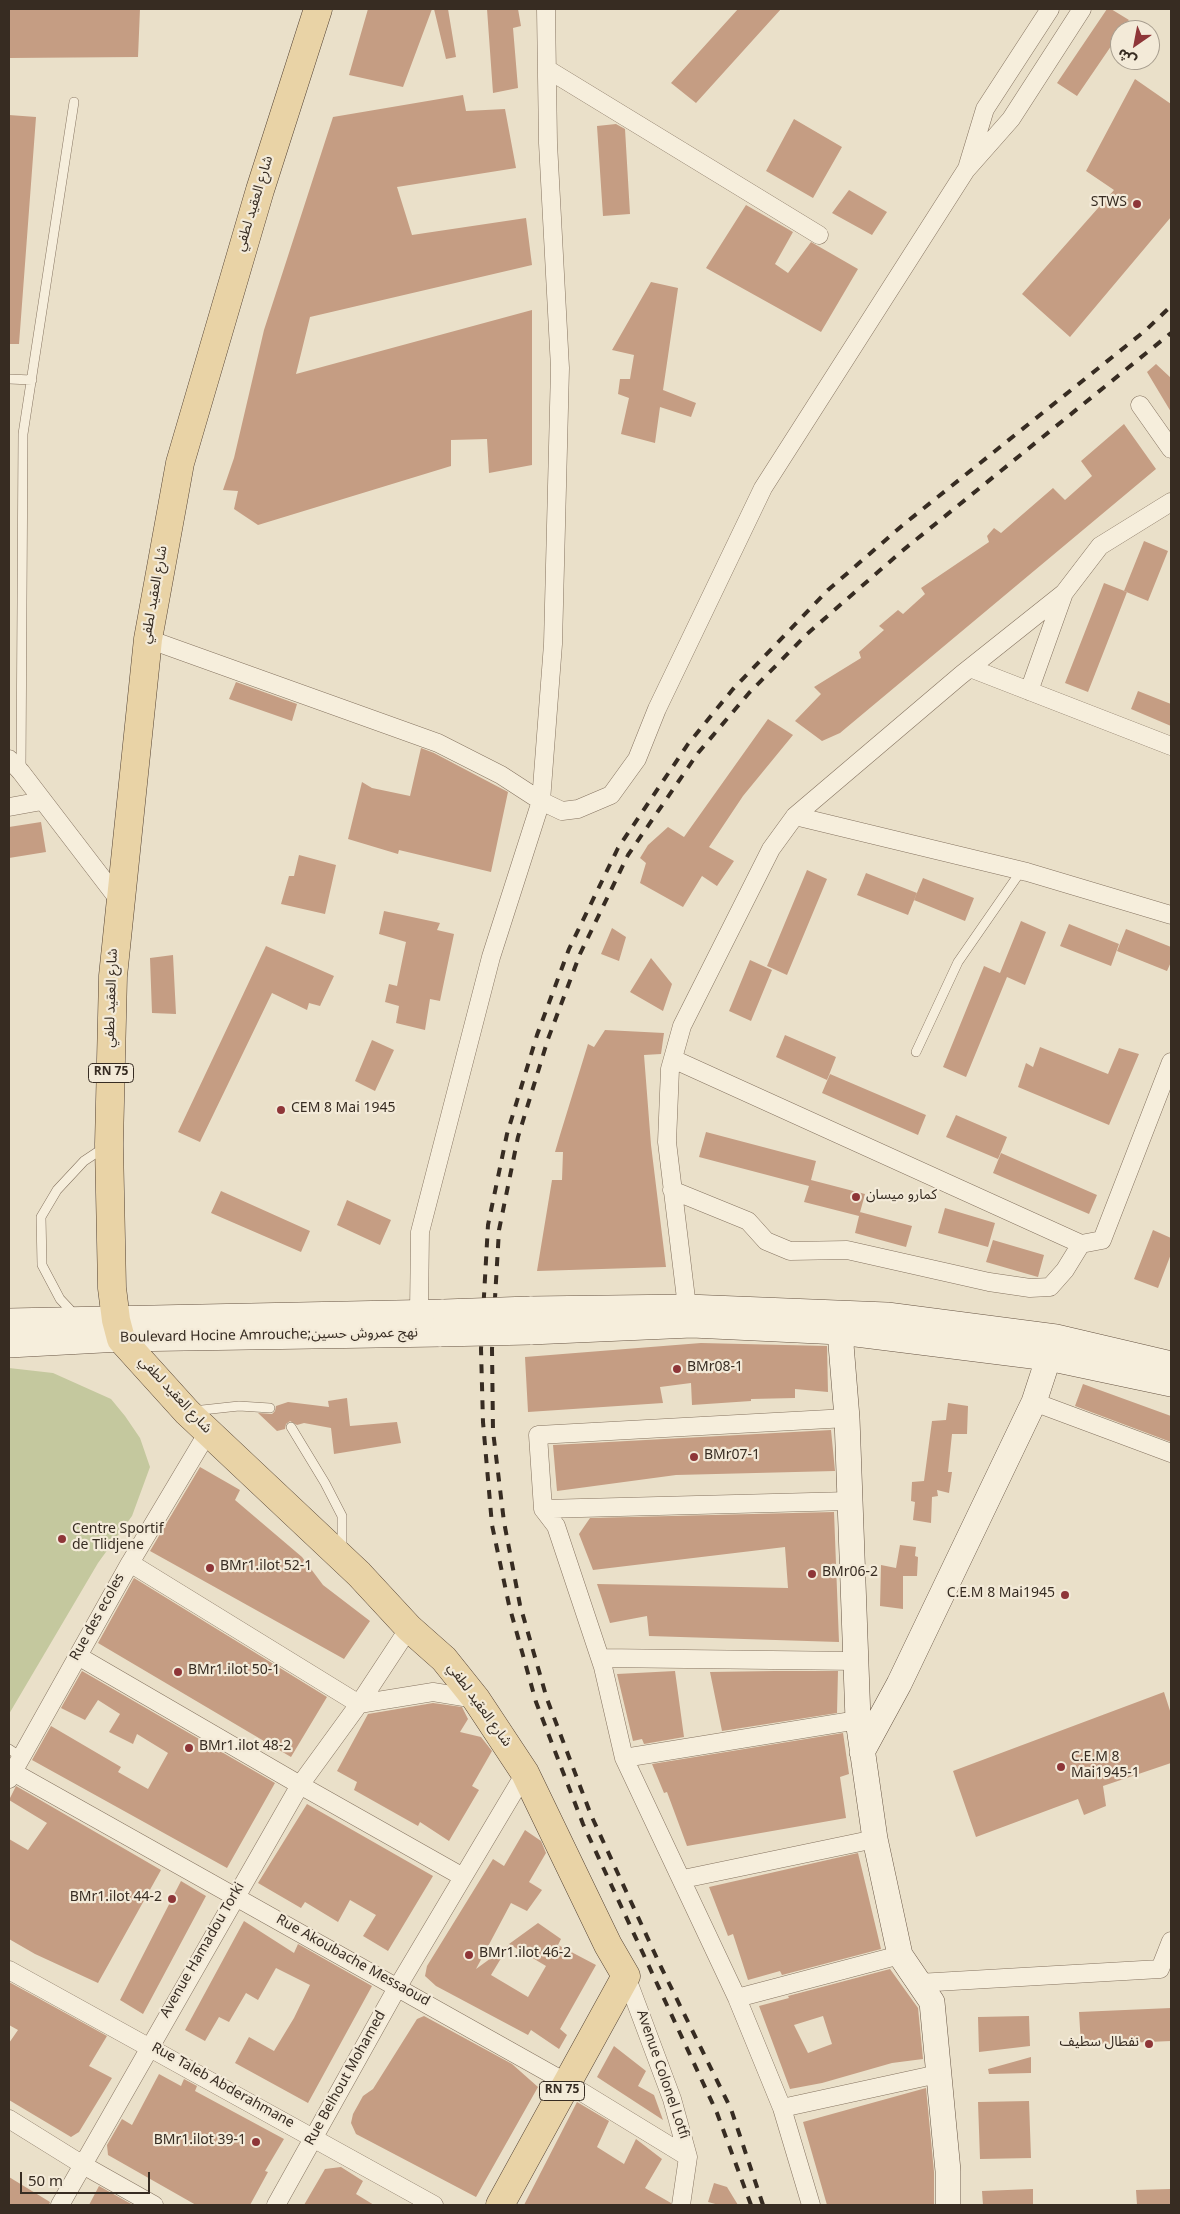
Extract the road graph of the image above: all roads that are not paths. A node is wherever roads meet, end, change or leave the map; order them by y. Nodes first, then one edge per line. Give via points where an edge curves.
1 (318, 9) edge
2 (546, 9) edge
3 (1050, 9) edge
4 (1082, 9) edge
5 (547, 69) junction
6 (74, 102) dead end
7 (966, 170) junction
8 (819, 236) dead end
9 (9, 379) edge
10 (32, 380) junction
11 (1140, 405) dead end
12 (1171, 449) edge
13 (1171, 502) edge
14 (1064, 593) junction
15 (148, 639) junction
16 (970, 668) junction
17 (1029, 691) junction
18 (1171, 746) edge
19 (15, 766) edge
20 (42, 801) junction
21 (541, 801) junction
22 (9, 808) edge
23 (795, 816) junction
24 (1021, 871) junction
25 (119, 900) junction
26 (1171, 915) edge
27 (916, 1052) dead end
28 (672, 1059) junction
29 (1171, 1062) edge
30 (109, 1144) junction
31 (672, 1190) junction
32 (1081, 1244) junction
33 (420, 1312) junction
34 (690, 1316) junction
35 (9, 1321) edge
36 (442, 1323) junction
37 (104, 1327) junction
38 (840, 1332) junction
39 (9, 1345) edge
40 (1052, 1347) junction
41 (1171, 1364) edge
42 (1171, 1384) edge
43 (1034, 1402) junction
44 (270, 1408) dead end
45 (187, 1412) junction
46 (847, 1418) junction
47 (291, 1427) dead end
48 (208, 1432) junction
49 (1171, 1453) edge
50 (850, 1501) junction
51 (544, 1509) junction
52 (342, 1560) junction
53 (130, 1562) junction
54 (409, 1628) junction
55 (78, 1656) junction
56 (600, 1658) junction
57 (857, 1661) junction
58 (476, 1699) junction
59 (359, 1704) junction
60 (858, 1720) junction
61 (862, 1752) junction
62 (624, 1758) junction
63 (13, 1764) edge
64 (526, 1773) junction
65 (300, 1785) junction
66 (875, 1839) junction
67 (463, 1877) junction
68 (683, 1879) junction
69 (235, 1897) junction
70 (1171, 1941) edge
71 (900, 1955) junction
72 (9, 1970) edge
73 (626, 1976) junction
74 (918, 1983) junction
75 (397, 1988) junction
76 (737, 1998) junction
77 (149, 2047) junction
78 (938, 2074) junction
79 (567, 2083) junction
80 (782, 2108) junction
81 (9, 2119) edge
82 (314, 2139) junction
83 (688, 2157) junction
84 (83, 2165) junction
85 (60, 2205) edge
86 (154, 2205) edge
87 (276, 2205) edge
88 (434, 2205) edge
89 (500, 2205) edge
90 (681, 2205) edge
91 (811, 2205) edge
92 (948, 2205) edge

1 - 15 main road, شارع العقيد لطفي / RN 75 via 260,190 180,463
2 - 5 street
3 - 7 street via 985,109
4 - 7 street via 1011,119
5 - 8 street
5 - 21 street via 560,368 553,644
6 - 10 lane
7 - 21 street via 763,488 657,710 637,759 610,795 578,809 562,811
9 - 10 lane
10 - 19 lane via 23,434
11 - 12 street
13 - 14 street via 1100,546
14 - 16 street
14 - 17 street
15 - 21 street via 438,743 501,775
15 - 25 main road, شارع العقيد لطفي / RN 75
16 - 17 street
16 - 23 street
17 - 18 street
19 - 20 street
20 - 22 street
20 - 25 street
21 - 33 street via 492,957 420,1232
23 - 24 street
23 - 28 street via 771,849 682,1026
24 - 26 street
24 - 27 lane via 958,962
25 - 30 main road, شارع العقيد لطفي / RN 75 via 113,976
28 - 31 street via 667,1142
28 - 32 street
29 - 32 street via 1102,1240
30 - 37 main road, شارع العقيد لطفي / RN 75 via 112,1288
30 - 37 lane via 84,1161 57,1190 42,1217 42,1265 60,1299
31 - 32 street via 748,1221 766,1241 790,1251 847,1250 1030,1288 1050,1287
31 - 34 street
33 - 36 main road, Boulevard Hocine Amrouche;نهج عمروش حسين
33 - 37 main road, Boulevard Hocine Amrouche;نهج عمروش حسين
34 - 36 main road, Boulevard Hocine Amrouche;نهج عمروش حسين, bridge
34 - 38 main road
34 - 40 main road via 887,1315
35 - 37 main road, Boulevard Hocine Amrouche;نهج عمروش حسين
36 - 37 main road, Boulevard Hocine Amrouche;نهج عمروش حسين
37 - 39 main road, Boulevard Hocine Amrouche;نهج عمروش حسين
37 - 45 main road, شارع العقيد لطفي
38 - 40 main road
38 - 46 main road
40 - 41 main road
40 - 42 main road
40 - 43 main road
43 - 49 street
43 - 61 main road via 899,1684
44 - 45 lane via 239,1406
45 - 48 main road, شارع العقيد لطفي
46 - 50 main road
46 - 51 street via 538,1434
47 - 52 lane via 342,1516
48 - 52 main road, شارع العقيد لطفي
48 - 53 street, Rue des ecoles
50 - 51 street
50 - 57 main road
51 - 56 street via 556,1526
52 - 54 main road, شارع العقيد لطفي
53 - 55 street, Rue des ecoles
53 - 59 street
54 - 58 main road, شارع العقيد لطفي via 444,1659
54 - 59 street, Avenue Hamadou Torki
55 - 63 street, Rue des ecoles
55 - 65 street
56 - 57 street
56 - 62 street
57 - 60 main road
58 - 59 street via 433,1692
58 - 64 main road, شارع العقيد لطفي
59 - 65 street, Avenue Hamadou Torki
60 - 61 main road
60 - 62 street
61 - 66 main road
62 - 68 street
63 - 69 street, Rue Akoubache Messaoud
64 - 67 street, Rue Belhout Mohamed
64 - 73 main road, شارع العقيد لطفي
65 - 67 street
65 - 69 street, Avenue Hamadou Torki
66 - 68 street
66 - 71 main road
67 - 75 street, Rue Belhout Mohamed
68 - 76 street
69 - 75 street, Rue Akoubache Messaoud
69 - 77 street, Avenue Hamadou Torki
70 - 74 street via 1160,1969
71 - 74 main road
71 - 76 street
72 - 77 street, Rue Taleb Abderahmane
73 - 79 main road, RN 75
73 - 83 street, Avenue Colonel Lotfi via 672,2099
74 - 78 main road via 932,2002
75 - 79 street, Rue Akoubache Messaoud
75 - 82 street, Rue Belhout Mohamed
76 - 80 street
77 - 82 street, Rue Taleb Abderahmane
77 - 84 street, Avenue Hamadou Torki
78 - 80 street
78 - 92 main road via 948,2171
79 - 83 street, Rue Akoubache Messaoud
79 - 89 main road, RN 75
80 - 91 street
81 - 84 street
82 - 87 street, Rue Belhout Mohamed
82 - 88 street, Rue Taleb Abderahmane
83 - 90 street, Avenue Colonel Lotfi
84 - 85 street, Avenue Hamadou Torki
84 - 86 street

